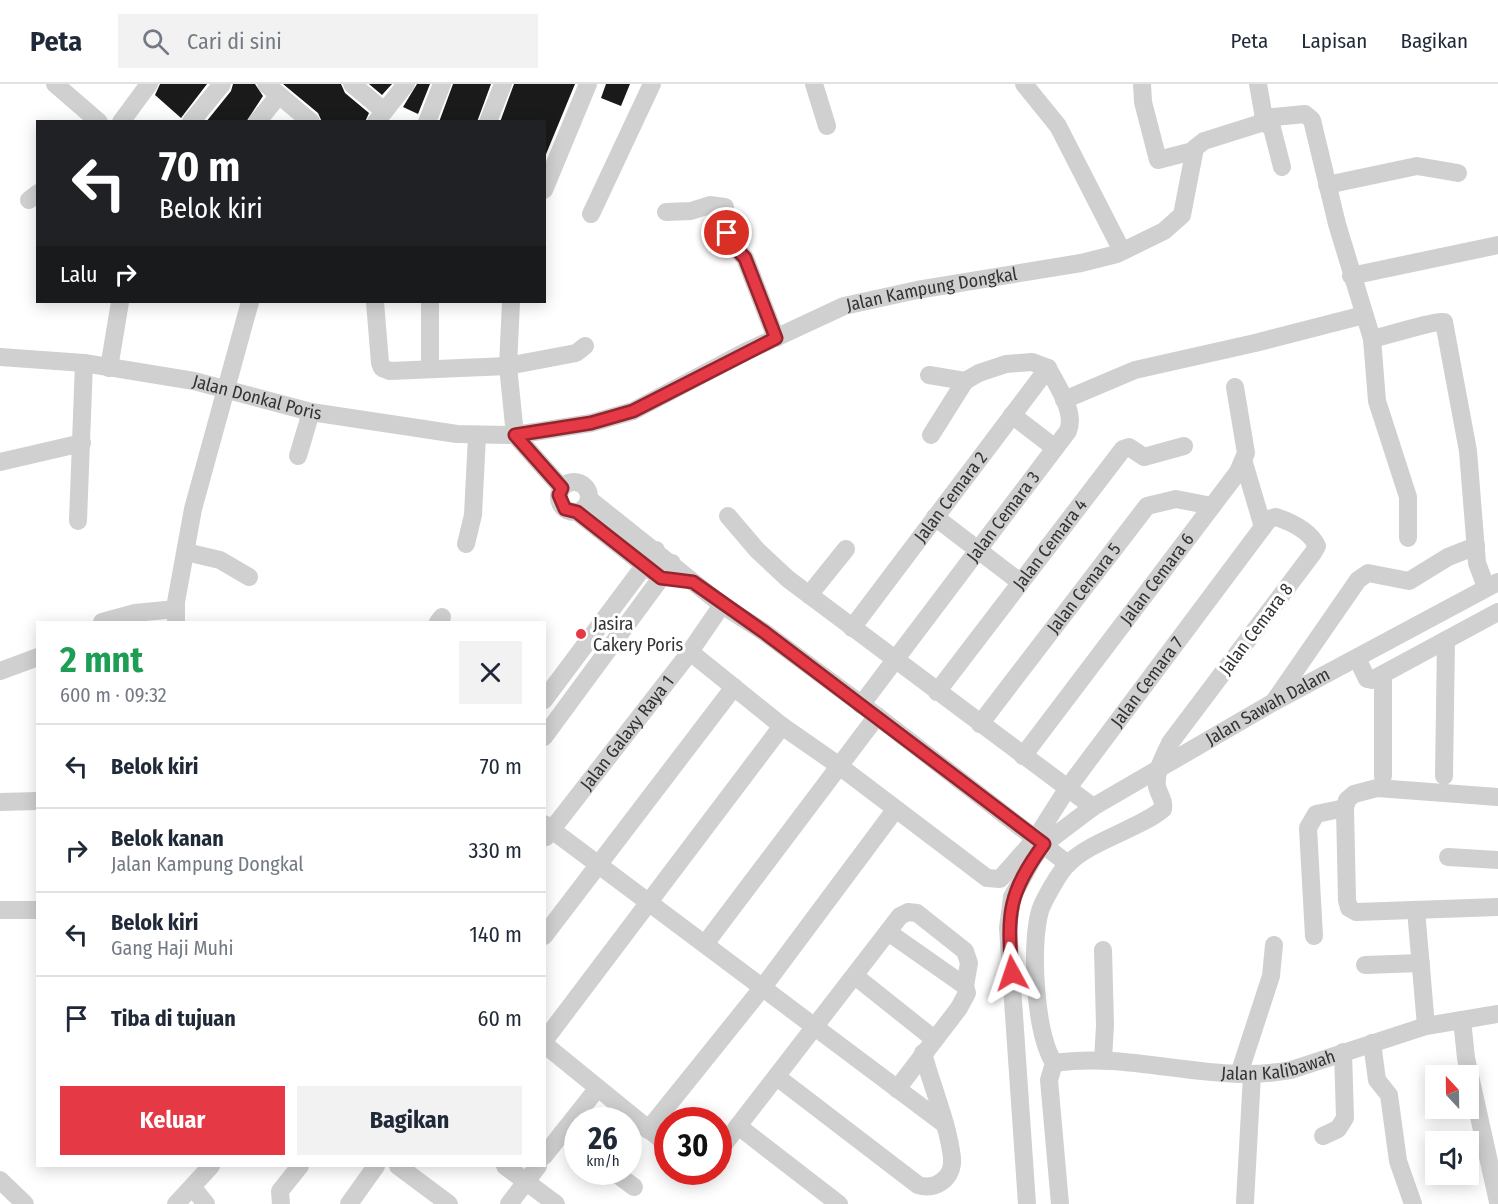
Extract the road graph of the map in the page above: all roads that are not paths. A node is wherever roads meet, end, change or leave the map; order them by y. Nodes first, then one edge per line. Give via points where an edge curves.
1 (55, 84) edge
2 (149, 84) edge
3 (222, 84) edge
4 (352, 84) edge
5 (406, 84) edge
6 (503, 84) edge
7 (588, 84) edge
8 (652, 84) edge
9 (814, 84) edge
10 (1024, 84) edge
11 (1143, 84) edge
12 (1258, 84) edge
13 (439, 86) edge
14 (272, 89) edge
15 (380, 116) edge
16 (1263, 119) junction
17 (96, 120) edge
18 (122, 120) edge
19 (193, 120) edge
20 (258, 120) edge
21 (309, 120) edge
22 (428, 120) edge
23 (489, 120) edge
24 (827, 126) dead end
25 (1193, 150) junction
26 (1282, 167) dead end
27 (1458, 173) dead end
28 (546, 185) edge
29 (1327, 185) junction
30 (666, 212) dead end
31 (591, 214) dead end
32 (1498, 245) edge
33 (1122, 251) junction
34 (1351, 276) junction
35 (120, 303) edge
36 (250, 303) edge
37 (375, 303) edge
38 (430, 303) edge
39 (511, 303) edge
40 (1364, 315) junction
41 (776, 338) junction
42 (1372, 339) junction
43 (585, 346) dead end
44 (0, 357) edge
45 (84, 363) junction
46 (508, 366) junction
47 (109, 368) junction
48 (1048, 368) junction
49 (430, 369) junction
50 (928, 375) dead end
51 (965, 381) junction
52 (1235, 387) dead end
53 (227, 388) junction
54 (1064, 400) junction
55 (311, 412) junction
56 (1012, 415) junction
57 (515, 435) junction
58 (931, 435) dead end
59 (477, 436) junction
60 (82, 443) junction
61 (1184, 446) dead end
62 (1055, 448) junction
63 (298, 456) dead end
64 (0, 462) edge
65 (1244, 463) junction
66 (583, 505) junction
67 (1212, 506) junction
68 (728, 516) dead end
69 (935, 517) junction
70 (78, 520) dead end
71 (1263, 527) junction
72 (1408, 538) dead end
73 (466, 544) dead end
74 (1476, 546) junction
75 (846, 549) dead end
76 (656, 550) junction
77 (978, 550) junction
78 (186, 552) junction
79 (644, 565) junction
80 (667, 570) junction
81 (249, 577) dead end
82 (1020, 582) junction
83 (1492, 585) edge
84 (809, 595) junction
85 (722, 605) junction
86 (1498, 612) edge
87 (176, 616) edge
88 (106, 621) edge
89 (852, 628) junction
90 (1446, 640) junction
91 (690, 651) junction
92 (36, 658) edge
93 (895, 658) junction
94 (1366, 668) junction
95 (0, 671) edge
96 (734, 687) junction
97 (938, 692) junction
98 (546, 697) edge
99 (1272, 704) junction
100 (861, 705) junction
101 (872, 723) junction
102 (980, 724) junction
103 (782, 726) junction
104 (546, 734) edge
105 (1023, 756) junction
106 (838, 765) junction
107 (1383, 776) dead end
108 (1444, 776) dead end
109 (1158, 778) junction
110 (1067, 789) junction
111 (1498, 797) edge
112 (36, 801) edge
113 (0, 802) edge
114 (1093, 807) junction
115 (1345, 808) junction
116 (896, 810) junction
117 (547, 831) edge
118 (1051, 850) junction
119 (1448, 858) dead end
120 (1498, 860) edge
121 (598, 864) junction
122 (650, 903) junction
123 (1498, 907) edge
124 (0, 910) edge
125 (36, 910) edge
126 (1416, 910) junction
127 (888, 932) junction
128 (546, 933) edge
129 (1314, 936) dead end
130 (705, 944) junction
131 (1274, 945) dead end
132 (1103, 950) dead end
133 (1421, 963) junction
134 (1365, 965) dead end
135 (855, 976) junction
136 (965, 986) junction
137 (763, 987) junction
138 (1498, 1014) edge
139 (1462, 1020) junction
140 (815, 1026) junction
141 (1426, 1026) junction
142 (546, 1040) edge
143 (1372, 1042) junction
144 (546, 1045) edge
145 (928, 1046) junction
146 (1343, 1052) junction
147 (1102, 1060) junction
148 (1054, 1063) junction
149 (1245, 1075) junction
150 (777, 1077) junction
151 (597, 1089) junction
152 (897, 1089) junction
153 (943, 1124) junction
154 (738, 1126) junction
155 (648, 1130) junction
156 (562, 1133) joint
157 (654, 1134) edge
158 (732, 1134) edge
159 (1323, 1136) dead end
160 (546, 1153) edge
161 (210, 1167) edge
162 (299, 1167) edge
163 (375, 1167) edge
164 (399, 1167) edge
165 (506, 1167) edge
166 (537, 1167) edge
167 (0, 1180) edge
168 (526, 1181) junction
169 (631, 1185) edge
170 (634, 1187) dead end
171 (194, 1188) junction
172 (430, 1198) edge
173 (1245, 1202) dead end
174 (1498, 1202) edge
175 (26, 1204) edge
176 (176, 1204) edge
177 (206, 1204) edge
178 (281, 1204) edge
179 (349, 1204) edge
180 (449, 1204) edge
181 (509, 1204) edge
182 (556, 1204) edge
183 (839, 1204) edge
184 (1027, 1204) edge
185 (1060, 1204) edge
186 (1413, 1204) edge

1 - 17 street
2 - 18 street
3 - 19 street
4 - 15 street
5 - 15 street
6 - 23 street
7 - 28 street
8 - 31 street
9 - 24 street
10 - 33 street via 1058,126
11 - 25 street via 1143,102 1158,160
12 - 16 street
13 - 22 street
14 - 20 street
14 - 21 street
16 - 25 street via 1204,141
16 - 26 street via 1272,128
16 - 29 street via 1305,114 1312,120
25 - 33 street, Jalan Kampung Dongkal via 1182,215 1164,231
27 - 29 street via 1417,166
29 - 34 street
30 - 41 street via 710,205 725,207 727,239 745,258
32 - 34 street
33 - 41 street, Jalan Kampung Dongkal via 1081,263 844,306
34 - 40 street
35 - 47 street
36 - 53 street
37 - 49 street via 382,368
38 - 49 street
39 - 46 street
40 - 42 street
40 - 54 street via 1135,370
41 - 57 street, Jalan Kampung Dongkal via 633,411 591,423
42 - 72 street via 1377,401 1407,497
42 - 74 street via 1435,321 1444,322 1470,460
43 - 46 street via 576,353
44 - 45 street, Jalan Donkal Poris
45 - 47 street, Jalan Donkal Poris
45 - 60 street
46 - 49 street
46 - 57 street
47 - 53 street, Jalan Donkal Poris
48 - 51 street via 1032,362 1006,364
48 - 54 street, Jalan Cemara 3
48 - 56 street, Jalan Cemara 2
50 - 51 street
51 - 58 street
52 - 65 street via 1246,453
53 - 55 street, Jalan Donkal Poris via 265,402
53 - 78 street
54 - 62 street, Jalan Cemara 3 via 1071,424
55 - 59 street, Jalan Donkal Poris
55 - 63 street
56 - 62 street
56 - 69 street, Jalan Cemara 2
57 - 59 street, Jalan Donkal Poris
57 - 66 street via 562,488 576,483 583,486
59 - 73 street via 473,514
60 - 64 street
60 - 70 street
61 - 82 street, Jalan Cemara 4 via 1144,457 1129,447 1123,449
62 - 77 street, Jalan Cemara 3
65 - 67 street, Jalan Cemara 6
65 - 71 street
66 - 76 street
66 - 79 street
67 - 102 street, Jalan Cemara 5 via 1176,499 1147,506
67 - 105 street, Jalan Cemara 6
68 - 84 street via 757,550
69 - 77 street
69 - 89 street, Jalan Cemara 2
71 - 109 street, Jalan Cemara 8 via 1272,517 1288,521 1308,534 1317,548 1170,743
71 - 110 street, Jalan Cemara 7
74 - 83 street via 1477,563
74 - 99 street via 1448,556 1409,581 1368,573 1358,580
75 - 84 street
76 - 79 street
76 - 80 street
77 - 82 street
77 - 93 street, Jalan Cemara 3
78 - 81 street via 220,560
78 - 87 street
79 - 80 street
79 - 98 street
80 - 85 street via 693,582
80 - 104 street
82 - 97 street, Jalan Cemara 4
83 - 94 street, Jalan Sawah Dalam
84 - 89 street
85 - 91 street, Jalan Galaxy Raya 1
85 - 100 street
86 - 90 street
87 - 88 street via 135,613
89 - 93 street
90 - 94 street
90 - 108 street
91 - 96 street
91 - 117 street, Jalan Galaxy Raya 1
92 - 95 street
93 - 97 street
93 - 100 street, Jalan Cemara 3
94 - 99 street, Jalan Sawah Dalam
94 - 107 street
96 - 103 street
96 - 121 street
97 - 102 street
99 - 109 street, Jalan Sawah Dalam
100 - 101 street
101 - 106 street
101 - 118 street
102 - 105 street
103 - 106 street
103 - 122 street
105 - 110 street
106 - 116 street
106 - 130 street
109 - 114 street, Jalan Sawah Dalam
109 - 118 street via 1164,804 1160,812 1117,833
110 - 114 street
110 - 118 street, Jalan Cemara 7
111 - 115 street via 1377,788 1354,794
112 - 113 street
114 - 118 street, Jalan Sawah Dalam
115 - 126 street via 1350,908 1356,912
115 - 129 street via 1316,814 1308,828
116 - 118 street via 992,880
116 - 137 street
117 - 121 street
118 - 148 street via 1035,937 1041,1035
118 - 184 street via 1012,897 1008,928
119 - 120 street
121 - 122 street
121 - 128 street
122 - 130 street
122 - 142 street
123 - 126 street
124 - 125 street
126 - 133 street
127 - 135 street
127 - 136 street
127 - 136 street via 900,916 916,914 965,951 969,963
130 - 137 street
131 - 149 street via 1271,975
132 - 147 street
133 - 134 street
133 - 141 street
135 - 140 street
135 - 145 street
136 - 145 street via 964,999
137 - 140 street
137 - 155 street
138 - 139 street, Jalan Kalibawah
139 - 141 street, Jalan Kalibawah
139 - 174 street via 1466,1058
140 - 150 street
140 - 152 street
141 - 143 street, Jalan Kalibawah
143 - 146 street, Jalan Kalibawah
143 - 186 street via 1377,1080 1389,1095 1398,1161
144 - 151 street
145 - 152 street
145 - 153 street
146 - 149 street, Jalan Kalibawah via 1291,1070
146 - 159 street via 1345,1118 1338,1129
147 - 148 street, Jalan Kalibawah
147 - 149 street, Jalan Kalibawah
148 - 185 street via 1049,1080
149 - 173 street
150 - 153 street via 926,1188 945,1179 951,1165
150 - 154 street
151 - 155 street
151 - 156 street
152 - 153 street
154 - 158 street
154 - 183 street
155 - 157 street
156 - 160 street
161 - 171 street
162 - 178 street via 280,1191
163 - 179 street
164 - 172 street
165 - 168 street
166 - 168 street
167 - 175 street
168 - 181 street
168 - 182 street
169 - 170 street
171 - 176 street
171 - 177 street
172 - 180 street

